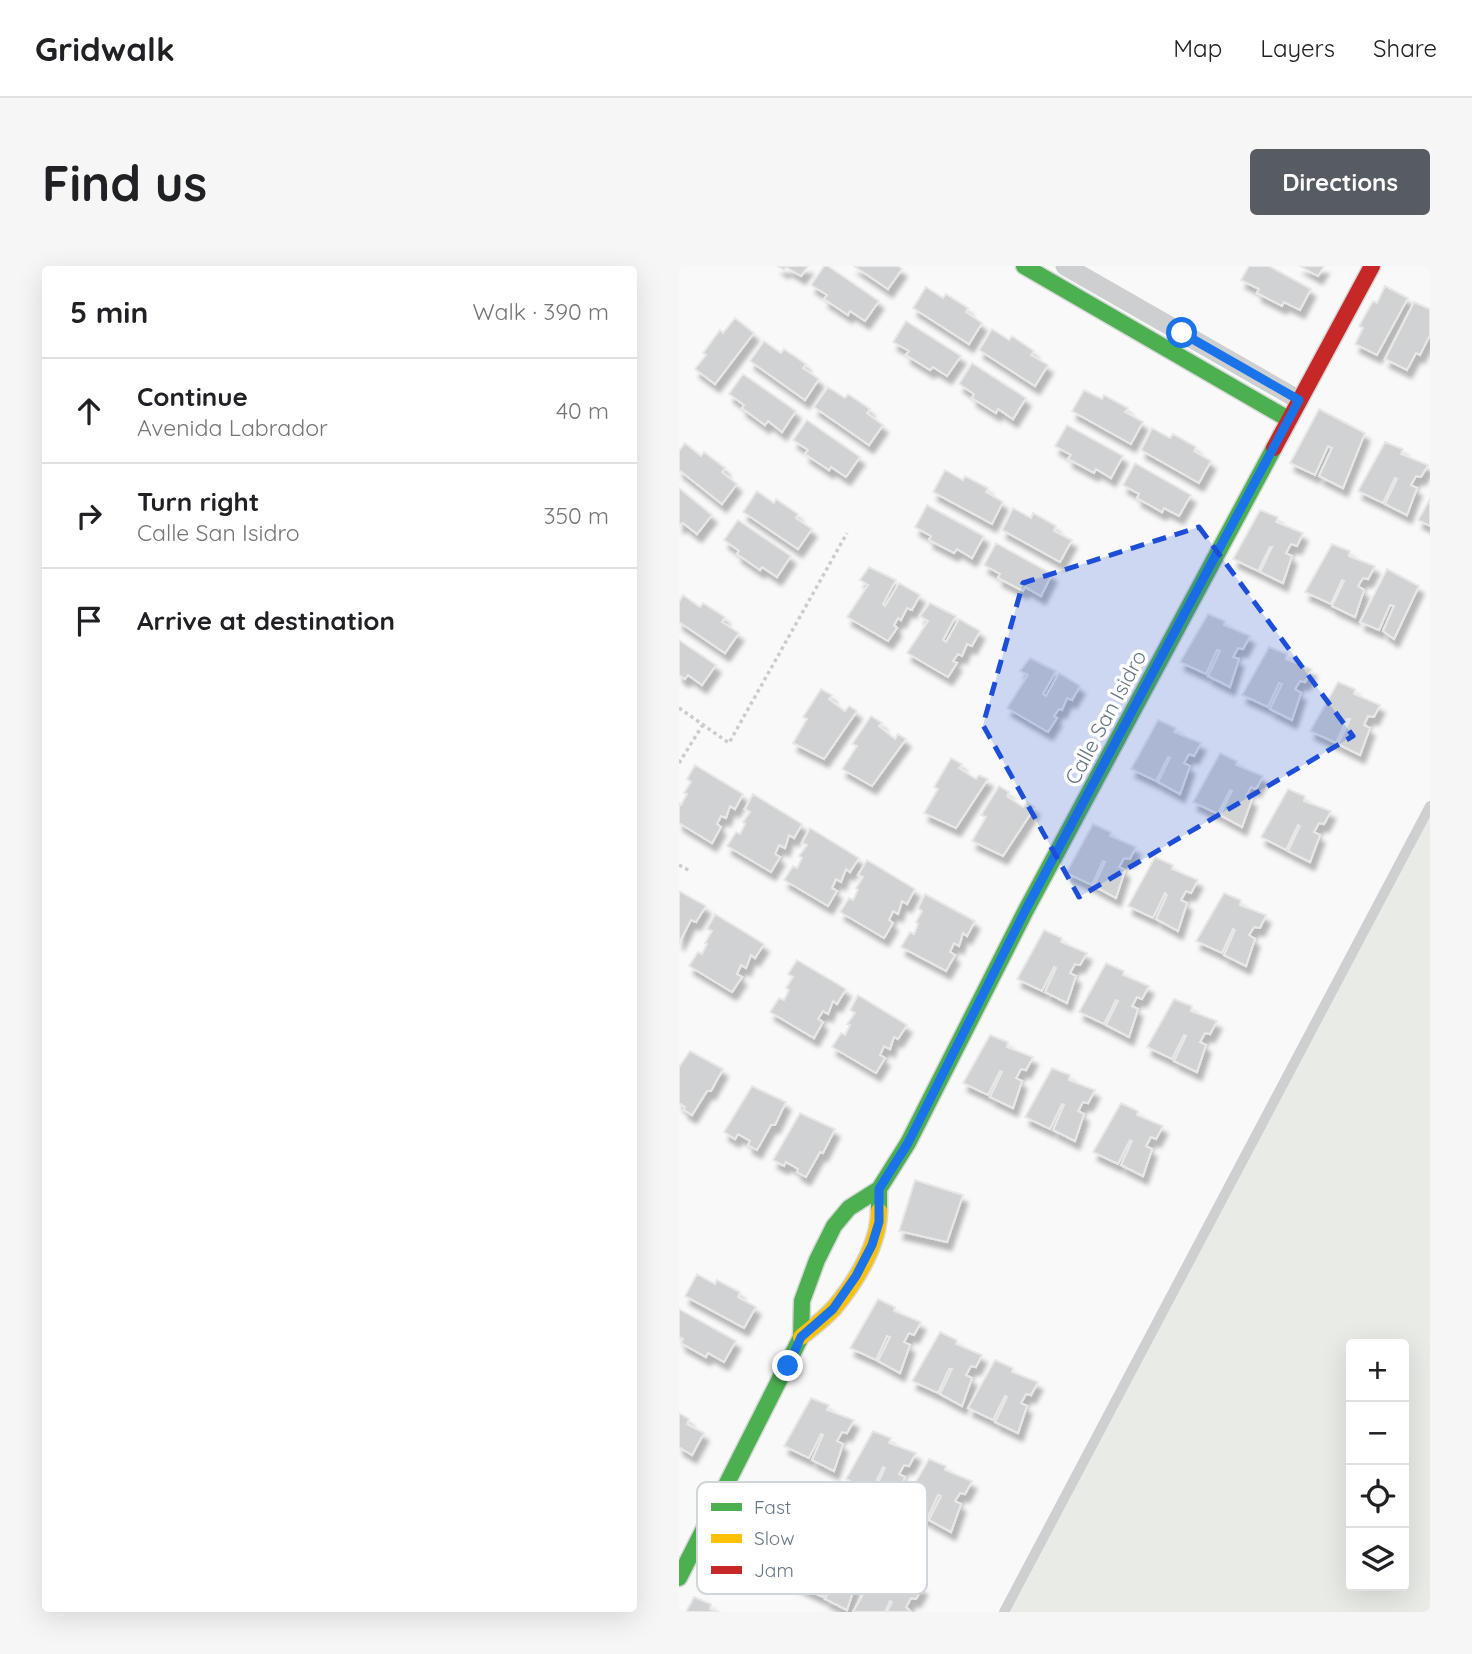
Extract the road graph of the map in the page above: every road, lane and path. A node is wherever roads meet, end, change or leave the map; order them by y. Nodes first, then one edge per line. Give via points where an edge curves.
1 (1024, 266) edge
2 (1065, 266) edge
3 (1372, 266) edge
4 (1182, 333) junction
5 (1171, 352) junction
6 (1299, 400) junction
7 (1288, 419) junction
8 (847, 533) dead end
9 (679, 708) edge
10 (702, 726) junction
11 (679, 763) edge
12 (1430, 806) edge
13 (679, 865) edge
14 (690, 871) dead end
15 (879, 1189) junction
16 (801, 1337) junction
17 (728, 1482) edge
18 (697, 1543) edge
19 (679, 1578) edge
20 (1004, 1612) edge

1 - 5 street
2 - 4 street
3 - 6 street, Calle San Isidro
4 - 5 street
4 - 6 street
5 - 7 street
6 - 7 street, Calle San Isidro
7 - 15 street, Calle San Isidro via 1025,911 908,1143
8 - 10 path via 729,743
9 - 10 path
10 - 11 path
12 - 20 lane
13 - 14 path
15 - 16 street, Calle San Isidro via 879,1222 856,1276 833,1309
15 - 16 street, Calle San Isidro via 849,1208 828,1237 802,1301
16 - 17 street, Calle San Isidro
18 - 19 street, Calle San Isidro

